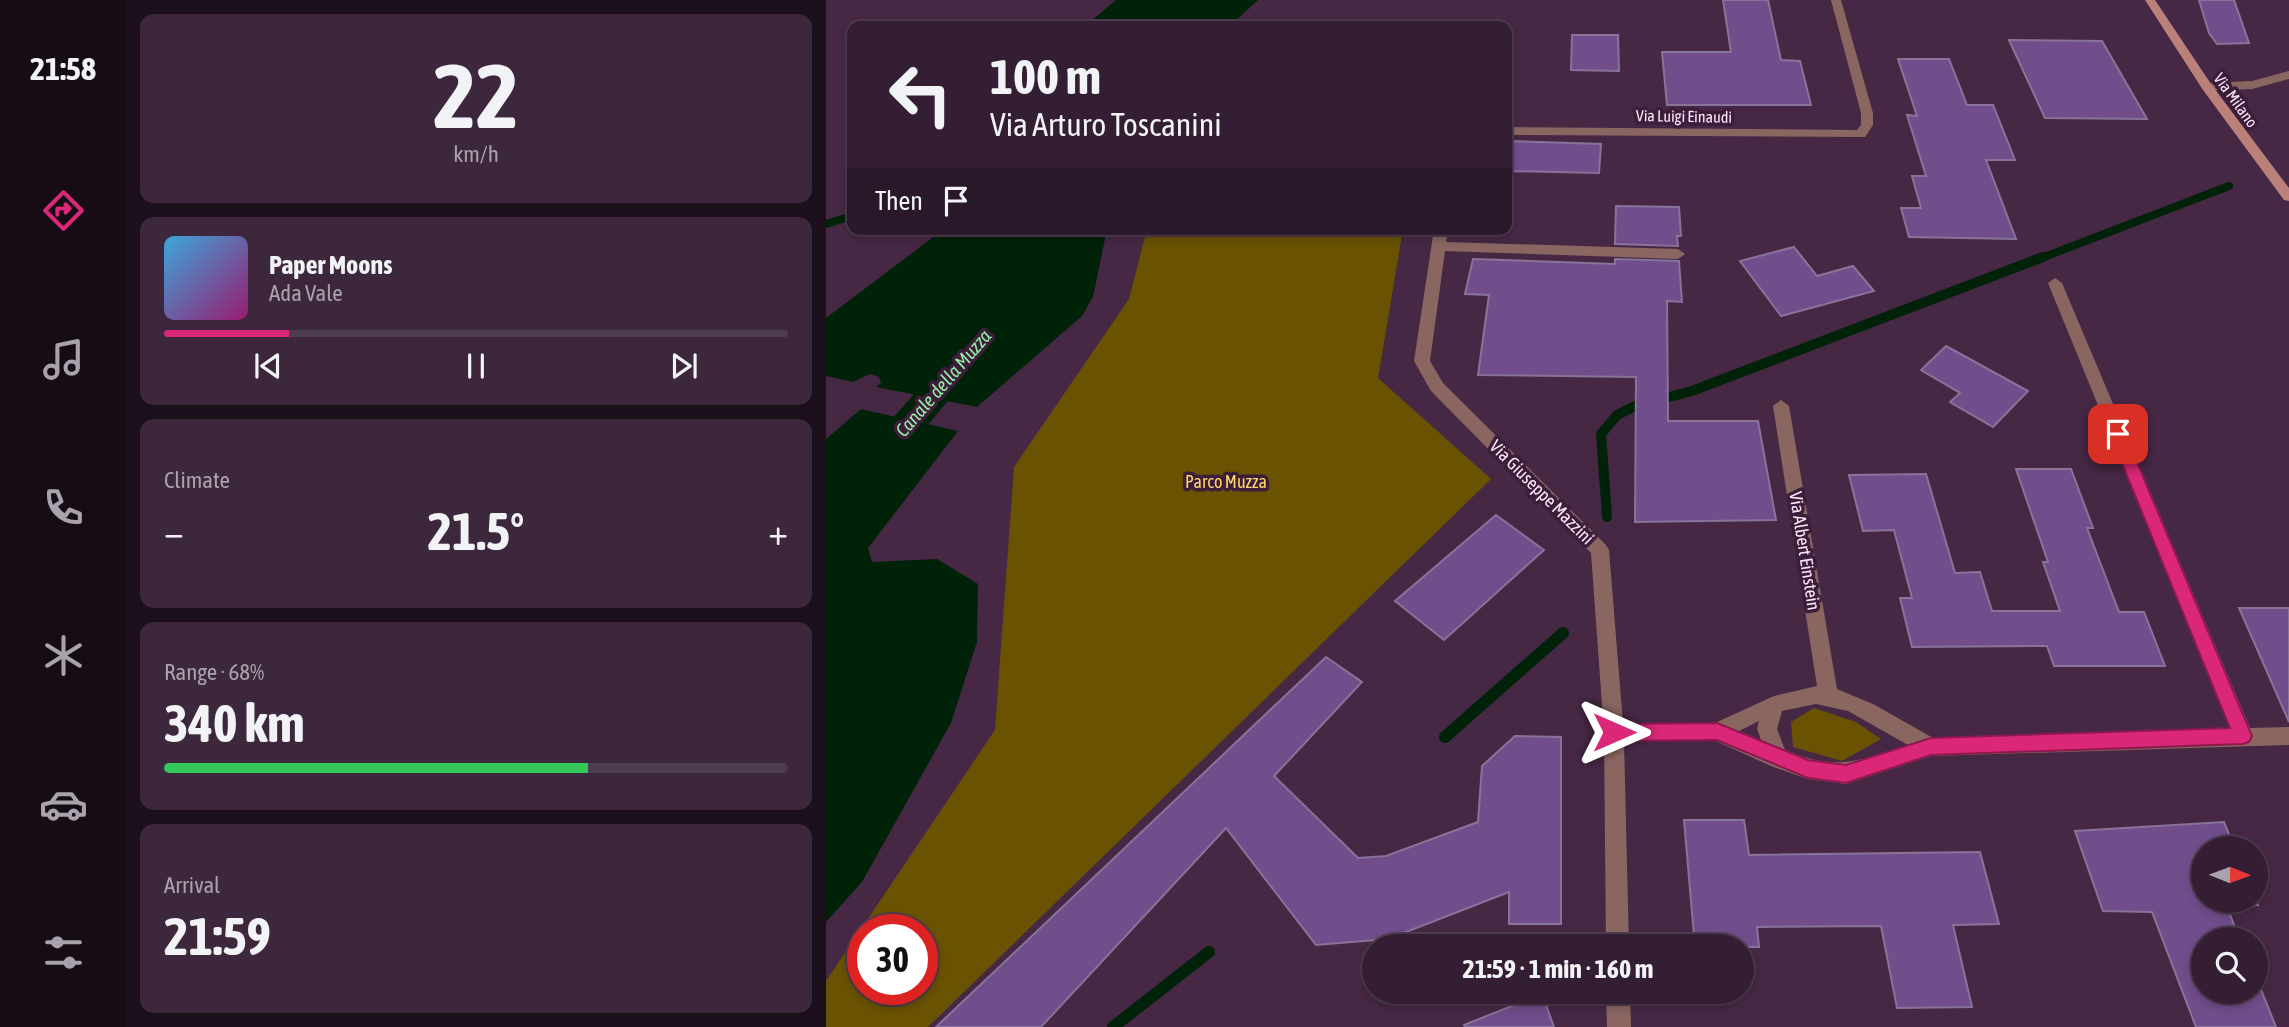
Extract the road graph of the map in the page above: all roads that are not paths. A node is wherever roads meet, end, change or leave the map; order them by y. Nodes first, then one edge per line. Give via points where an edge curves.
1 (1836, 0) edge
2 (2137, 0) edge
3 (2150, 0) edge
4 (2160, 19) junction
5 (2289, 75) edge
6 (2207, 87) junction
7 (1512, 131) edge
8 (2289, 197) edge
9 (1440, 238) edge
10 (1678, 254) dead end
11 (2055, 283) dead end
12 (1782, 406) dead end
13 (1828, 696) junction
14 (1774, 705) junction
15 (1614, 732) junction
16 (1717, 732) junction
17 (2243, 736) junction
18 (2289, 736) edge
19 (1931, 747) junction
20 (1779, 759) junction
21 (1618, 934) edge
22 (1618, 1004) edge
23 (1619, 1027) edge

1 - 7 street, Via Luigi Einaudi via 1867,113 1861,134
2 - 4 street, Via Milano
3 - 4 street, Via Milano
4 - 6 street, Via Milano
5 - 6 street via 2252,85
6 - 8 street, Via Milano
9 - 10 street
9 - 15 street, Via Giuseppe Mazzini via 1422,361 1437,387 1600,550
11 - 17 street
12 - 13 street, Via Albert Einstein
13 - 14 street via 1805,696
13 - 19 street
14 - 16 street
14 - 20 street via 1767,729
15 - 16 street
15 - 21 street, Via Giuseppe Mazzini
16 - 20 street
17 - 18 street
17 - 19 street
19 - 20 street via 1846,774
22 - 23 street

